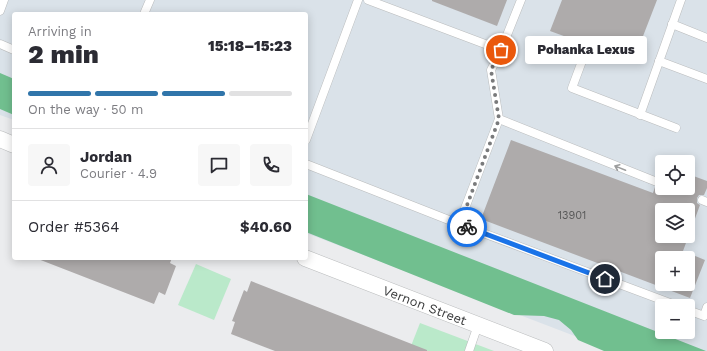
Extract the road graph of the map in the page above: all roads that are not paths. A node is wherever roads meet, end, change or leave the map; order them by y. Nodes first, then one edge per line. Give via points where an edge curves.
1 (4, 0) edge
2 (150, 0) edge
3 (358, 0) edge
4 (368, 0) edge
5 (521, 0) edge
6 (681, 0) edge
7 (0, 11) edge
8 (145, 12) edge
9 (672, 24) junction
10 (707, 38) edge
11 (0, 44) edge
12 (588, 45) dead end
13 (12, 49) edge
14 (501, 50) junction
15 (659, 61) junction
16 (707, 79) edge
17 (640, 115) junction
18 (499, 119) junction
19 (676, 128) dead end
20 (308, 135) edge
21 (0, 139) edge
22 (12, 144) edge
23 (308, 165) edge
24 (655, 181) edge
25 (460, 224) junction
26 (308, 259) edge
27 (659, 299) edge
28 (707, 307) edge
29 (695, 313) edge
30 (478, 325) junction
31 (470, 351) edge
32 (544, 351) edge

1 - 7 lane
2 - 8 lane
3 - 20 lane
4 - 14 lane
5 - 14 lane
6 - 9 lane
9 - 10 lane
9 - 15 lane
11 - 13 lane
12 - 17 lane via 572,88
14 - 18 lane via 491,70
15 - 16 lane
15 - 17 lane
17 - 19 lane
24 -> 18 lane
18 - 25 lane
21 - 22 street
23 - 25 lane
25 - 27 lane
26 - 30 street, Vernon Street
28 - 29 lane via 704,316
30 - 31 lane
30 - 32 street, Vernon Street

